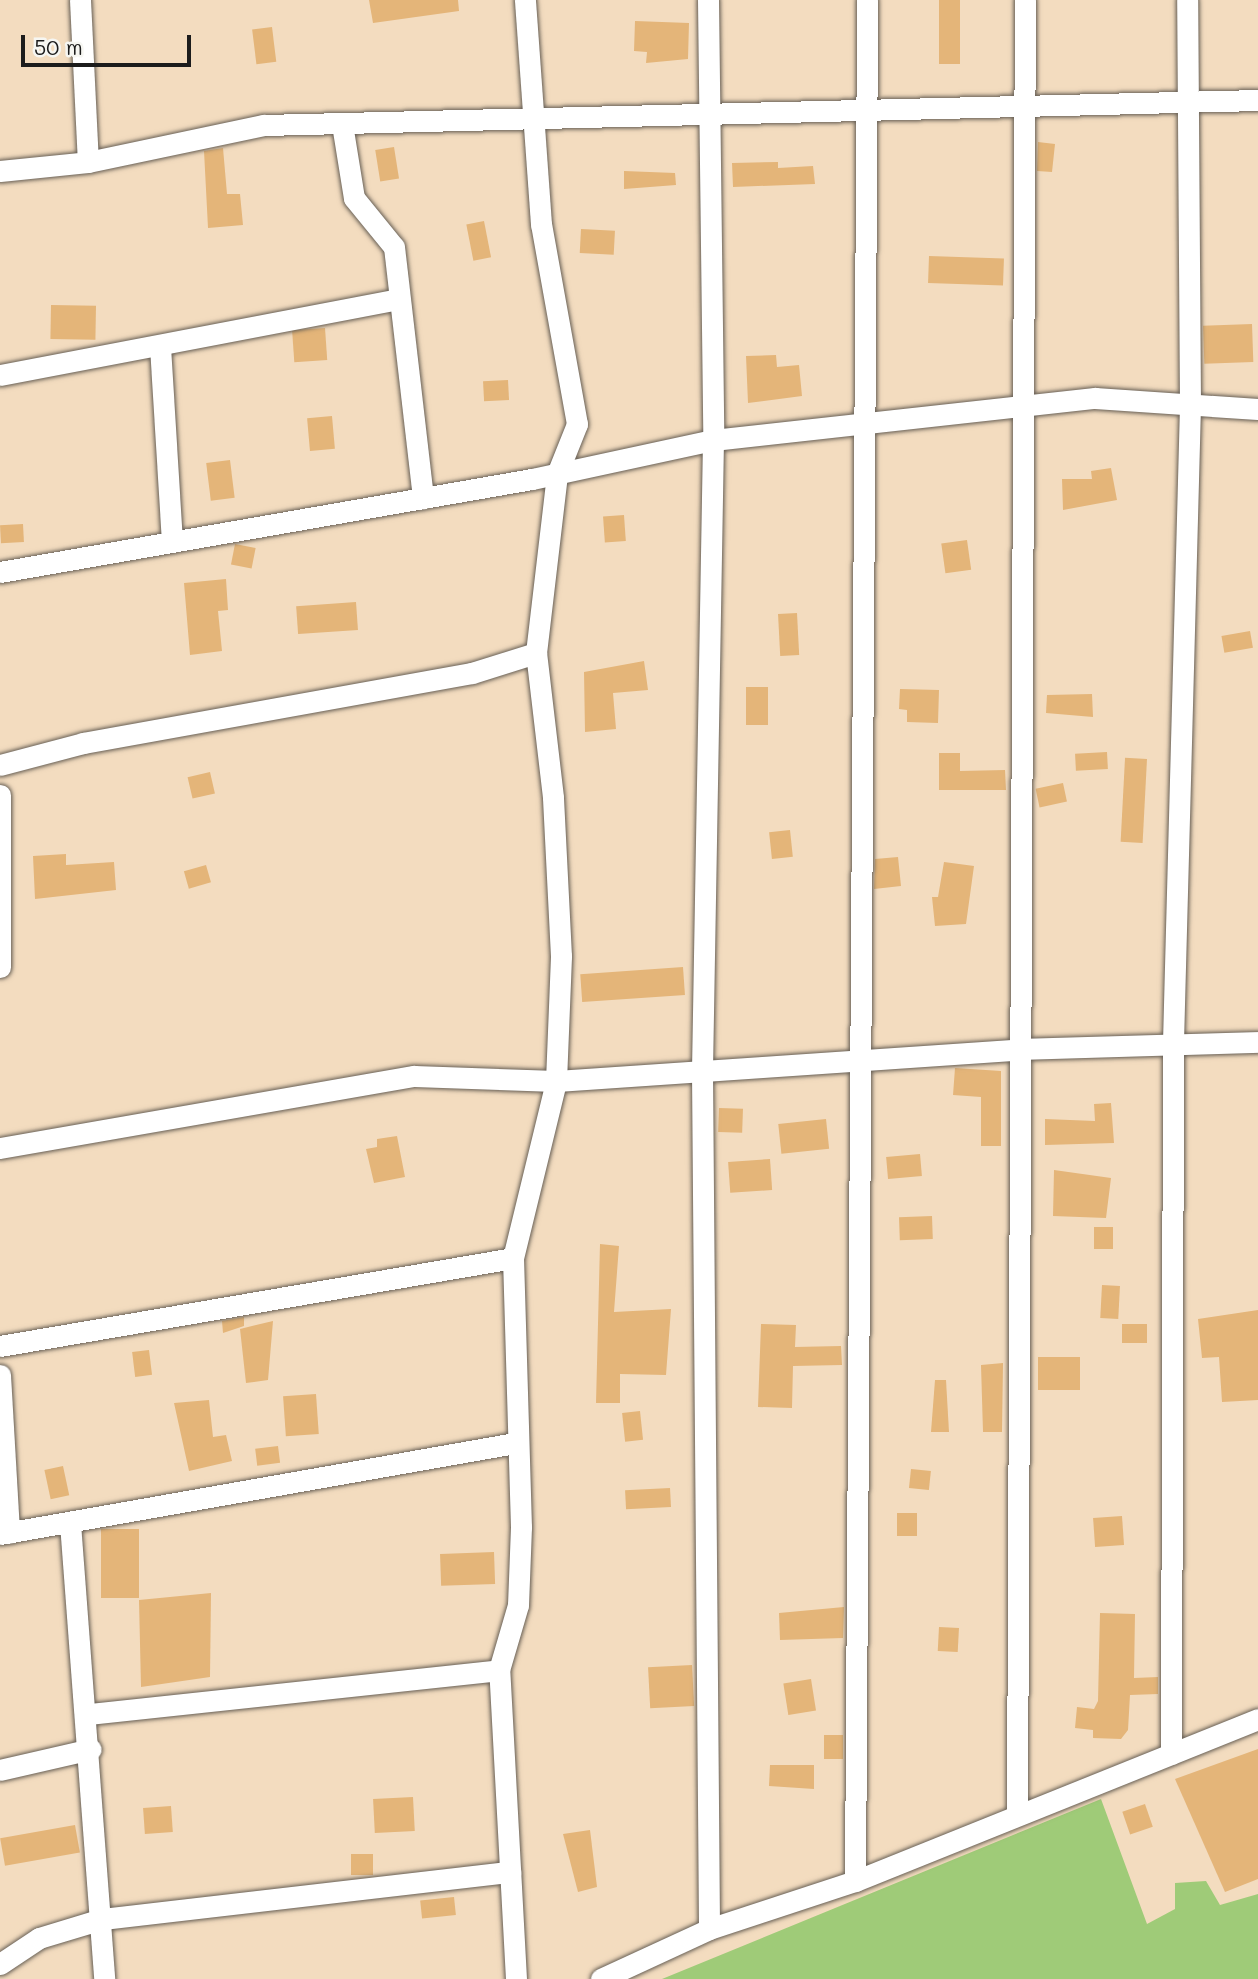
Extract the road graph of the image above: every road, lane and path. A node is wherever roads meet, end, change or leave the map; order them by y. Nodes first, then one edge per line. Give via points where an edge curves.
1 (80, 0) edge
2 (525, 0) edge
3 (708, 0) edge
4 (867, 0) edge
5 (1025, 0) edge
6 (1188, 0) edge
7 (1258, 100) edge
8 (1188, 106) junction
9 (1027, 110) junction
10 (714, 113) junction
11 (868, 115) junction
12 (537, 117) junction
13 (342, 124) junction
14 (88, 162) junction
15 (0, 171) edge
16 (399, 299) junction
17 (160, 346) junction
18 (0, 375) edge
19 (1020, 404) junction
20 (1190, 404) junction
21 (1258, 409) edge
22 (869, 422) junction
23 (713, 440) junction
24 (557, 474) junction
25 (424, 498) junction
26 (172, 542) junction
27 (0, 572) edge
28 (536, 653) junction
29 (0, 765) edge
30 (0, 795) edge
31 (0, 967) edge
32 (1172, 1042) junction
33 (1258, 1042) edge
34 (1020, 1049) junction
35 (864, 1057) junction
36 (702, 1072) junction
37 (556, 1081) junction
38 (0, 1148) edge
39 (513, 1258) junction
40 (0, 1346) edge
41 (0, 1375) edge
42 (515, 1443) junction
43 (70, 1523) junction
44 (5, 1533) edge
45 (499, 1670) junction
46 (89, 1714) junction
47 (1258, 1719) edge
48 (91, 1749) junction
49 (1171, 1754) junction
50 (0, 1770) edge
51 (1017, 1813) junction
52 (510, 1872) junction
53 (855, 1881) junction
54 (102, 1919) junction
55 (709, 1929) junction
56 (0, 1964) edge
57 (104, 1979) edge
58 (516, 1979) edge
59 (601, 1979) edge

1 - 14 street
2 - 12 street
3 - 10 street
4 - 11 street
5 - 9 street
6 - 8 street
7 - 8 street
8 - 9 street
8 - 20 street
9 - 11 street
9 - 19 street
10 - 11 street
10 - 12 street
10 - 23 street
11 - 22 street
12 - 13 street
12 - 24 street via 541,224 578,424
13 - 14 street via 264,125
13 - 16 street via 346,178 354,198 394,247
14 - 15 street
16 - 17 street
16 - 25 street
17 - 18 street
17 - 26 street
19 - 20 street via 1095,397
19 - 22 street
19 - 34 street
20 - 21 street
20 - 32 street
22 - 23 street
22 - 35 street
23 - 24 street
23 - 36 street
24 - 25 street
24 - 28 street
25 - 26 street
26 - 27 street
28 - 29 street via 472,673 82,743
28 - 37 street via 553,797 560,942
30 - 31 street
32 - 33 street
32 - 34 street
32 - 49 street
34 - 35 street
34 - 51 street
35 - 36 street
35 - 53 street
36 - 37 street
36 - 55 street
37 - 38 street via 414,1076
37 - 39 street
39 - 40 street
39 - 42 street
41 - 44 street
42 - 43 street
42 - 45 street via 518,1605
43 - 44 street
43 - 46 street
45 - 46 street
45 - 52 street
46 - 48 street
47 - 49 street
48 - 50 street
48 - 54 street
49 - 51 street
51 - 53 street
52 - 54 street
52 - 58 street
53 - 55 street
54 - 56 street via 39,1938
54 - 57 street
55 - 59 street

